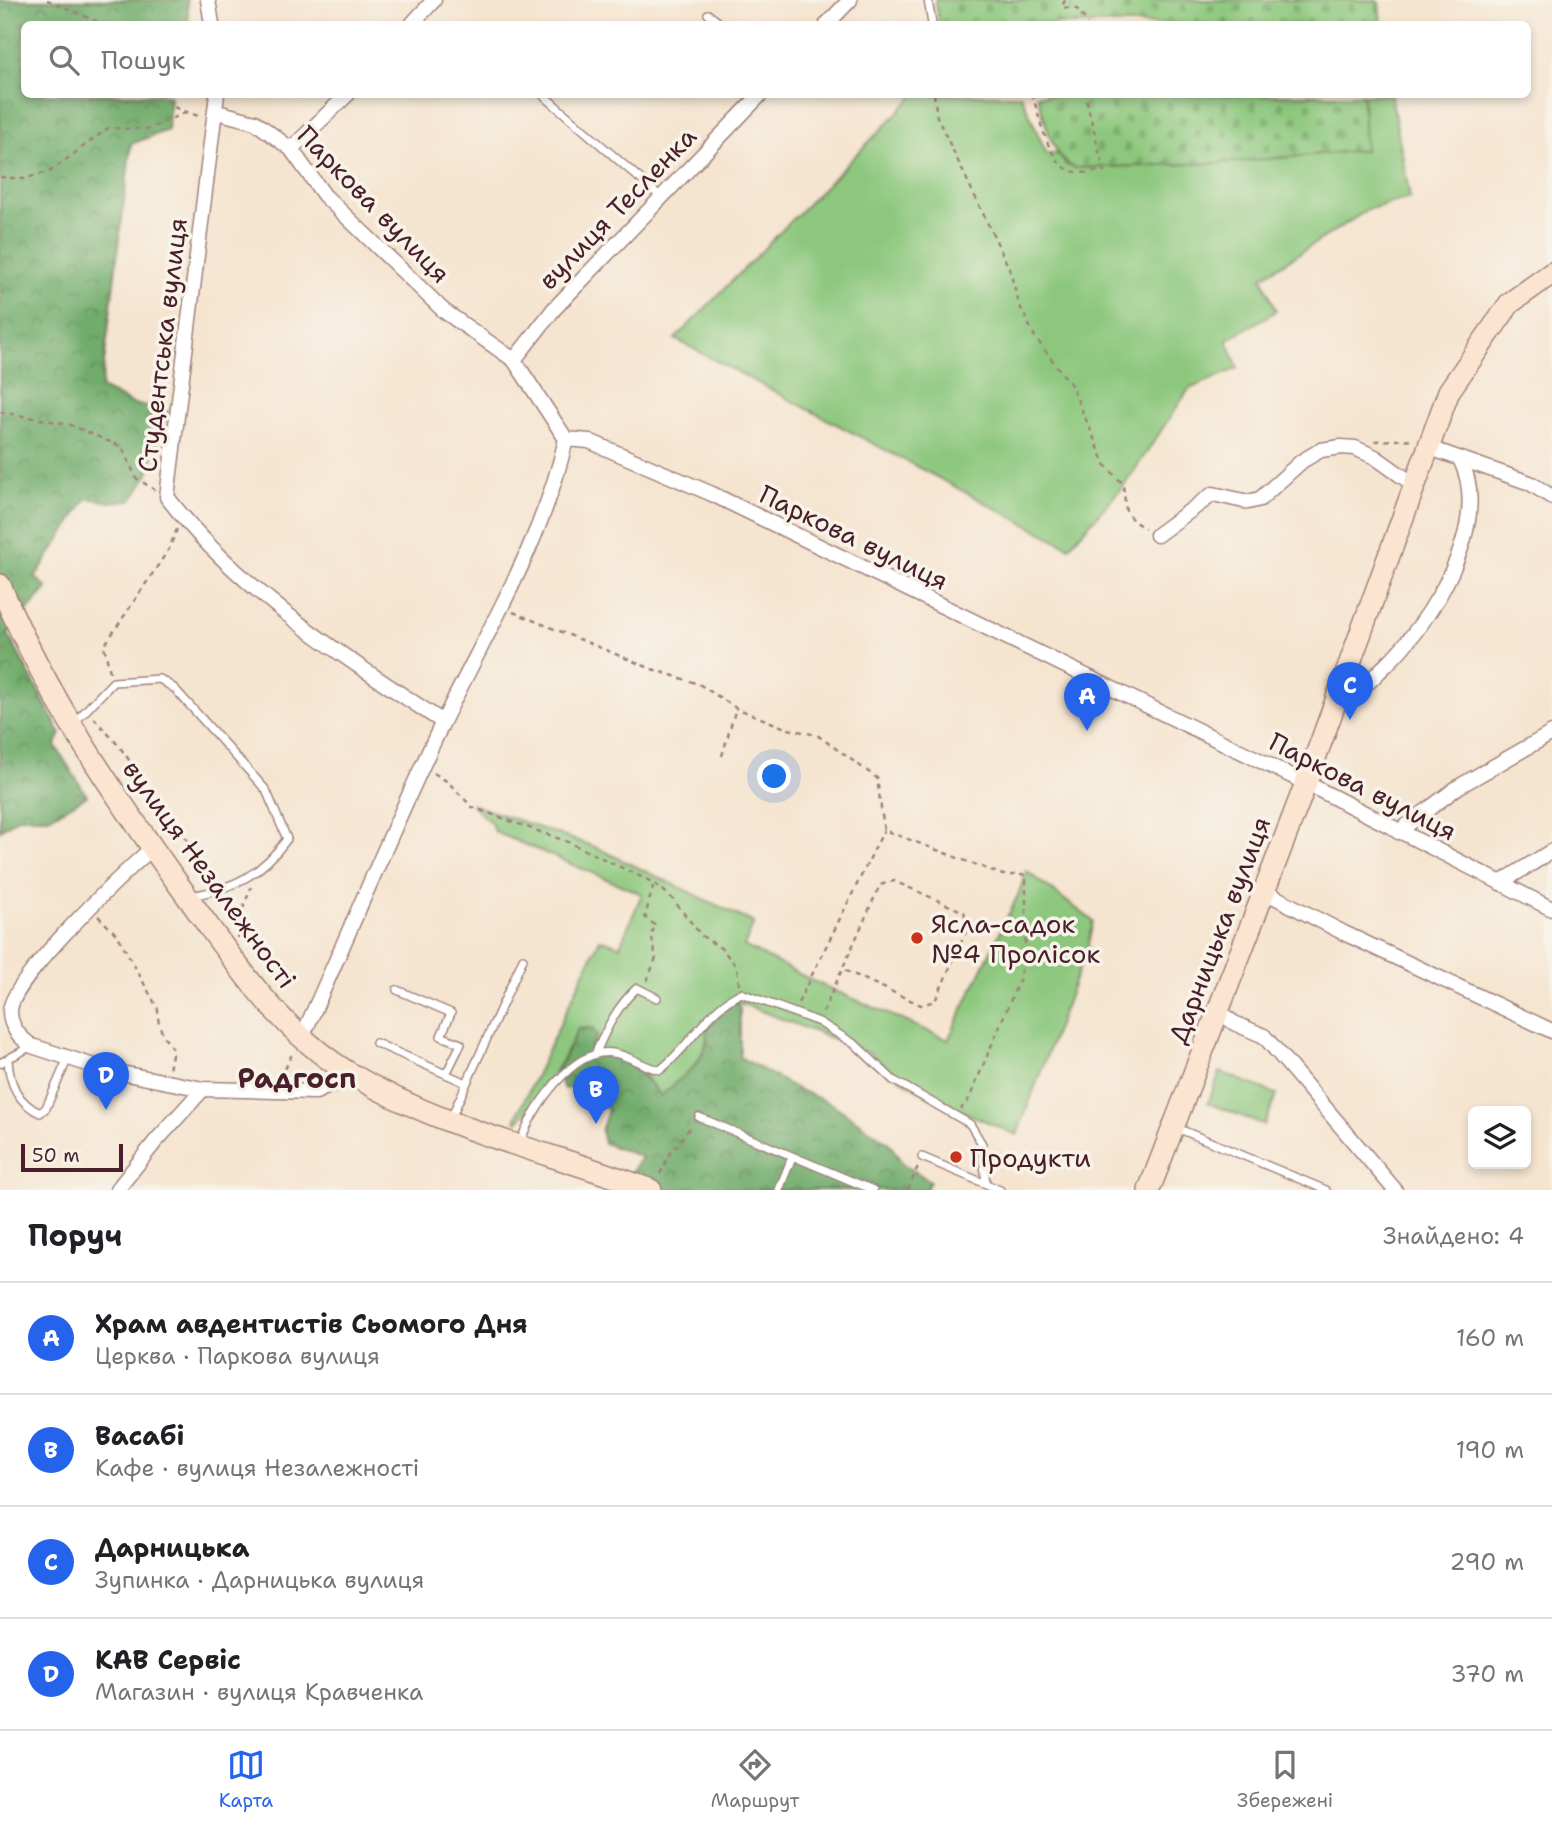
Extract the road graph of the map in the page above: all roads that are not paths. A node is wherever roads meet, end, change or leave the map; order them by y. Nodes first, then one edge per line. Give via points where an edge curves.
1 (208, 0) edge
2 (434, 0) edge
3 (850, 0) edge
4 (928, 0) edge
5 (708, 14) dead end
6 (212, 21) edge
7 (415, 21) edge
8 (717, 21) edge
9 (830, 21) edge
10 (932, 21) edge
11 (217, 98) edge
12 (344, 98) edge
13 (547, 98) edge
14 (757, 98) edge
15 (217, 112) junction
16 (291, 149) junction
17 (662, 197) junction
18 (1552, 273) edge
19 (514, 360) junction
20 (566, 439) junction
21 (1429, 442) junction
22 (1461, 461) junction
23 (1413, 484) junction
24 (1552, 497) edge
25 (1157, 535) road end
26 (0, 585) edge
27 (1340, 689) junction
28 (443, 722) junction
29 (70, 727) junction
30 (1552, 733) edge
31 (1306, 783) junction
32 (1398, 832) junction
33 (152, 848) junction
34 (1552, 851) edge
35 (1500, 883) junction
36 (1265, 892) junction
37 (188, 897) junction
38 (1552, 909) edge
39 (523, 959) dead end
40 (397, 990) dead end
41 (657, 998) dead end
42 (1218, 1011) junction
43 (1552, 1031) edge
44 (302, 1037) junction
45 (376, 1043) dead end
46 (32, 1046) junction
47 (596, 1052) junction
48 (68, 1058) junction
49 (8, 1059) junction
50 (0, 1063) edge
51 (446, 1074) junction
52 (352, 1075) junction
53 (466, 1083) junction
54 (203, 1089) junction
55 (699, 1117) road end
56 (449, 1124) junction
57 (1173, 1127) junction
58 (518, 1147) junction
59 (792, 1157) junction
60 (922, 1157) road end
61 (655, 1182) edge
62 (986, 1184) junction
63 (117, 1190) edge
64 (779, 1190) edge
65 (873, 1190) edge
66 (1000, 1190) edge
67 (1149, 1190) edge
68 (1326, 1190) edge
69 (1395, 1190) edge

1 - 6 street
2 - 7 street
3 - 9 street
4 - 10 lane
5 - 8 lane
11 - 15 street, Студентська вулиця
12 - 16 street
13 - 17 lane
14 - 17 street, вулиця Тесленка
15 - 16 street, Паркова вулиця via 255,122
15 - 28 street, Студентська вулиця via 167,497 254,587 324,642
16 - 19 street, Паркова вулиця via 324,195 435,302
17 - 19 street, вулиця Тесленка via 554,309
18 - 21 street, Дарницька вулиця via 1510,303 1488,330 1449,391
19 - 20 street, Паркова вулиця
20 - 28 street via 555,486 501,608
20 - 31 street, Паркова вулиця via 589,441 712,494
21 - 22 street
21 - 23 street, Дарницька вулиця
22 - 24 street via 1530,483
22 - 27 street via 1469,476 1469,509 1459,553 1439,597 1406,646 1363,687
23 - 25 street via 1355,448 1321,450 1260,499 1248,502 1213,494
23 - 27 street, Дарницька вулиця
26 - 29 street, вулиця Незалежності via 18,630
27 - 31 street, Дарницька вулиця
28 - 44 street
29 - 33 street, вулиця Незалежності
29 - 37 lane via 113,682 160,679 266,790 287,839 278,852 247,879
30 - 32 street via 1458,787
31 - 32 street, Паркова вулиця
31 - 36 street, Дарницька вулиця
32 - 35 street, Паркова вулиця
33 - 37 street, вулиця Незалежності
33 - 46 street via 64,934 19,990 10,1009 13,1026
34 - 35 street
35 - 38 street, Паркова вулиця
36 - 42 street, Дарницька вулиця
36 - 43 street
37 - 44 street, вулиця Незалежності via 246,977
39 - 53 lane
40 - 51 lane via 451,1013 441,1036 461,1044
41 - 47 lane via 637,988 618,1009
42 - 57 street, Дарницька вулиця
42 - 69 street via 1264,1036
44 - 52 street, вулиця Незалежності
45 - 51 lane
46 - 48 street
46 - 49 lane
47 - 58 lane via 578,1063 540,1103
47 - 62 lane via 616,1053 660,1070 723,1002 741,993 819,1022 856,1045 893,1080 970,1124 982,1143
48 - 49 lane via 40,1113 20,1101
48 - 54 street
49 - 50 lane
51 - 53 lane
52 - 54 street via 316,1092
52 - 56 street, вулиця Незалежності
53 - 56 lane
54 - 63 street
55 - 59 lane
56 - 58 street, вулиця Незалежності
57 - 67 street, Дарницька вулиця
57 - 68 lane
58 - 61 street, вулиця Незалежності
59 - 64 lane
59 - 65 lane
60 - 62 lane
62 - 66 lane

